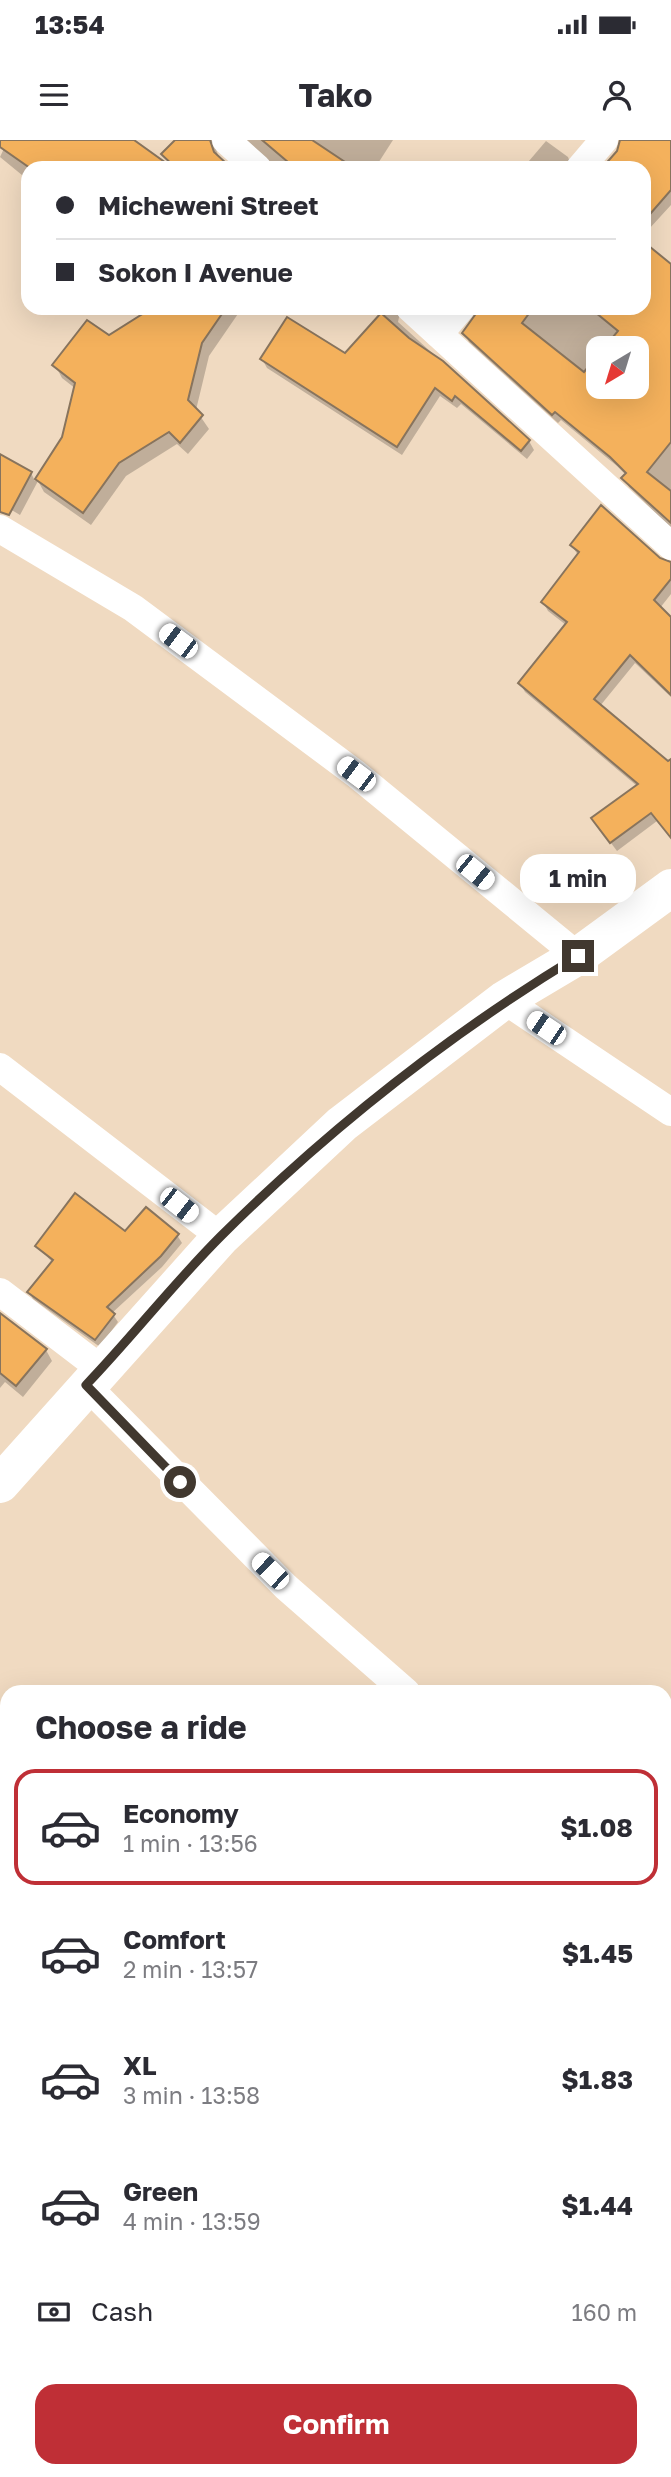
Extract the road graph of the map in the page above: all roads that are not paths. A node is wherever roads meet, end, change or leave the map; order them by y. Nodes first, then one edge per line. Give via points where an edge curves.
1 (226, 140) edge
2 (604, 140) edge
3 (249, 161) edge
4 (586, 161) edge
5 (418, 315) edge
6 (455, 315) edge
7 (439, 334) junction
8 (0, 529) edge
9 (671, 546) edge
10 (671, 888) edge
11 (578, 956) junction
12 (504, 1000) junction
13 (0, 1067) edge
14 (671, 1112) edge
15 (221, 1237) junction
16 (0, 1292) edge
17 (93, 1377) junction
18 (0, 1484) edge
19 (394, 1685) edge

1 - 3 street
2 - 4 street
5 - 7 street
6 - 7 street
7 - 9 street
8 - 11 street via 133,608 356,774
10 - 11 street
11 - 12 street
12 - 14 street
12 - 15 street via 342,1124
13 - 15 street
15 - 17 street
16 - 17 street
17 - 18 street
17 - 19 street via 286,1587

